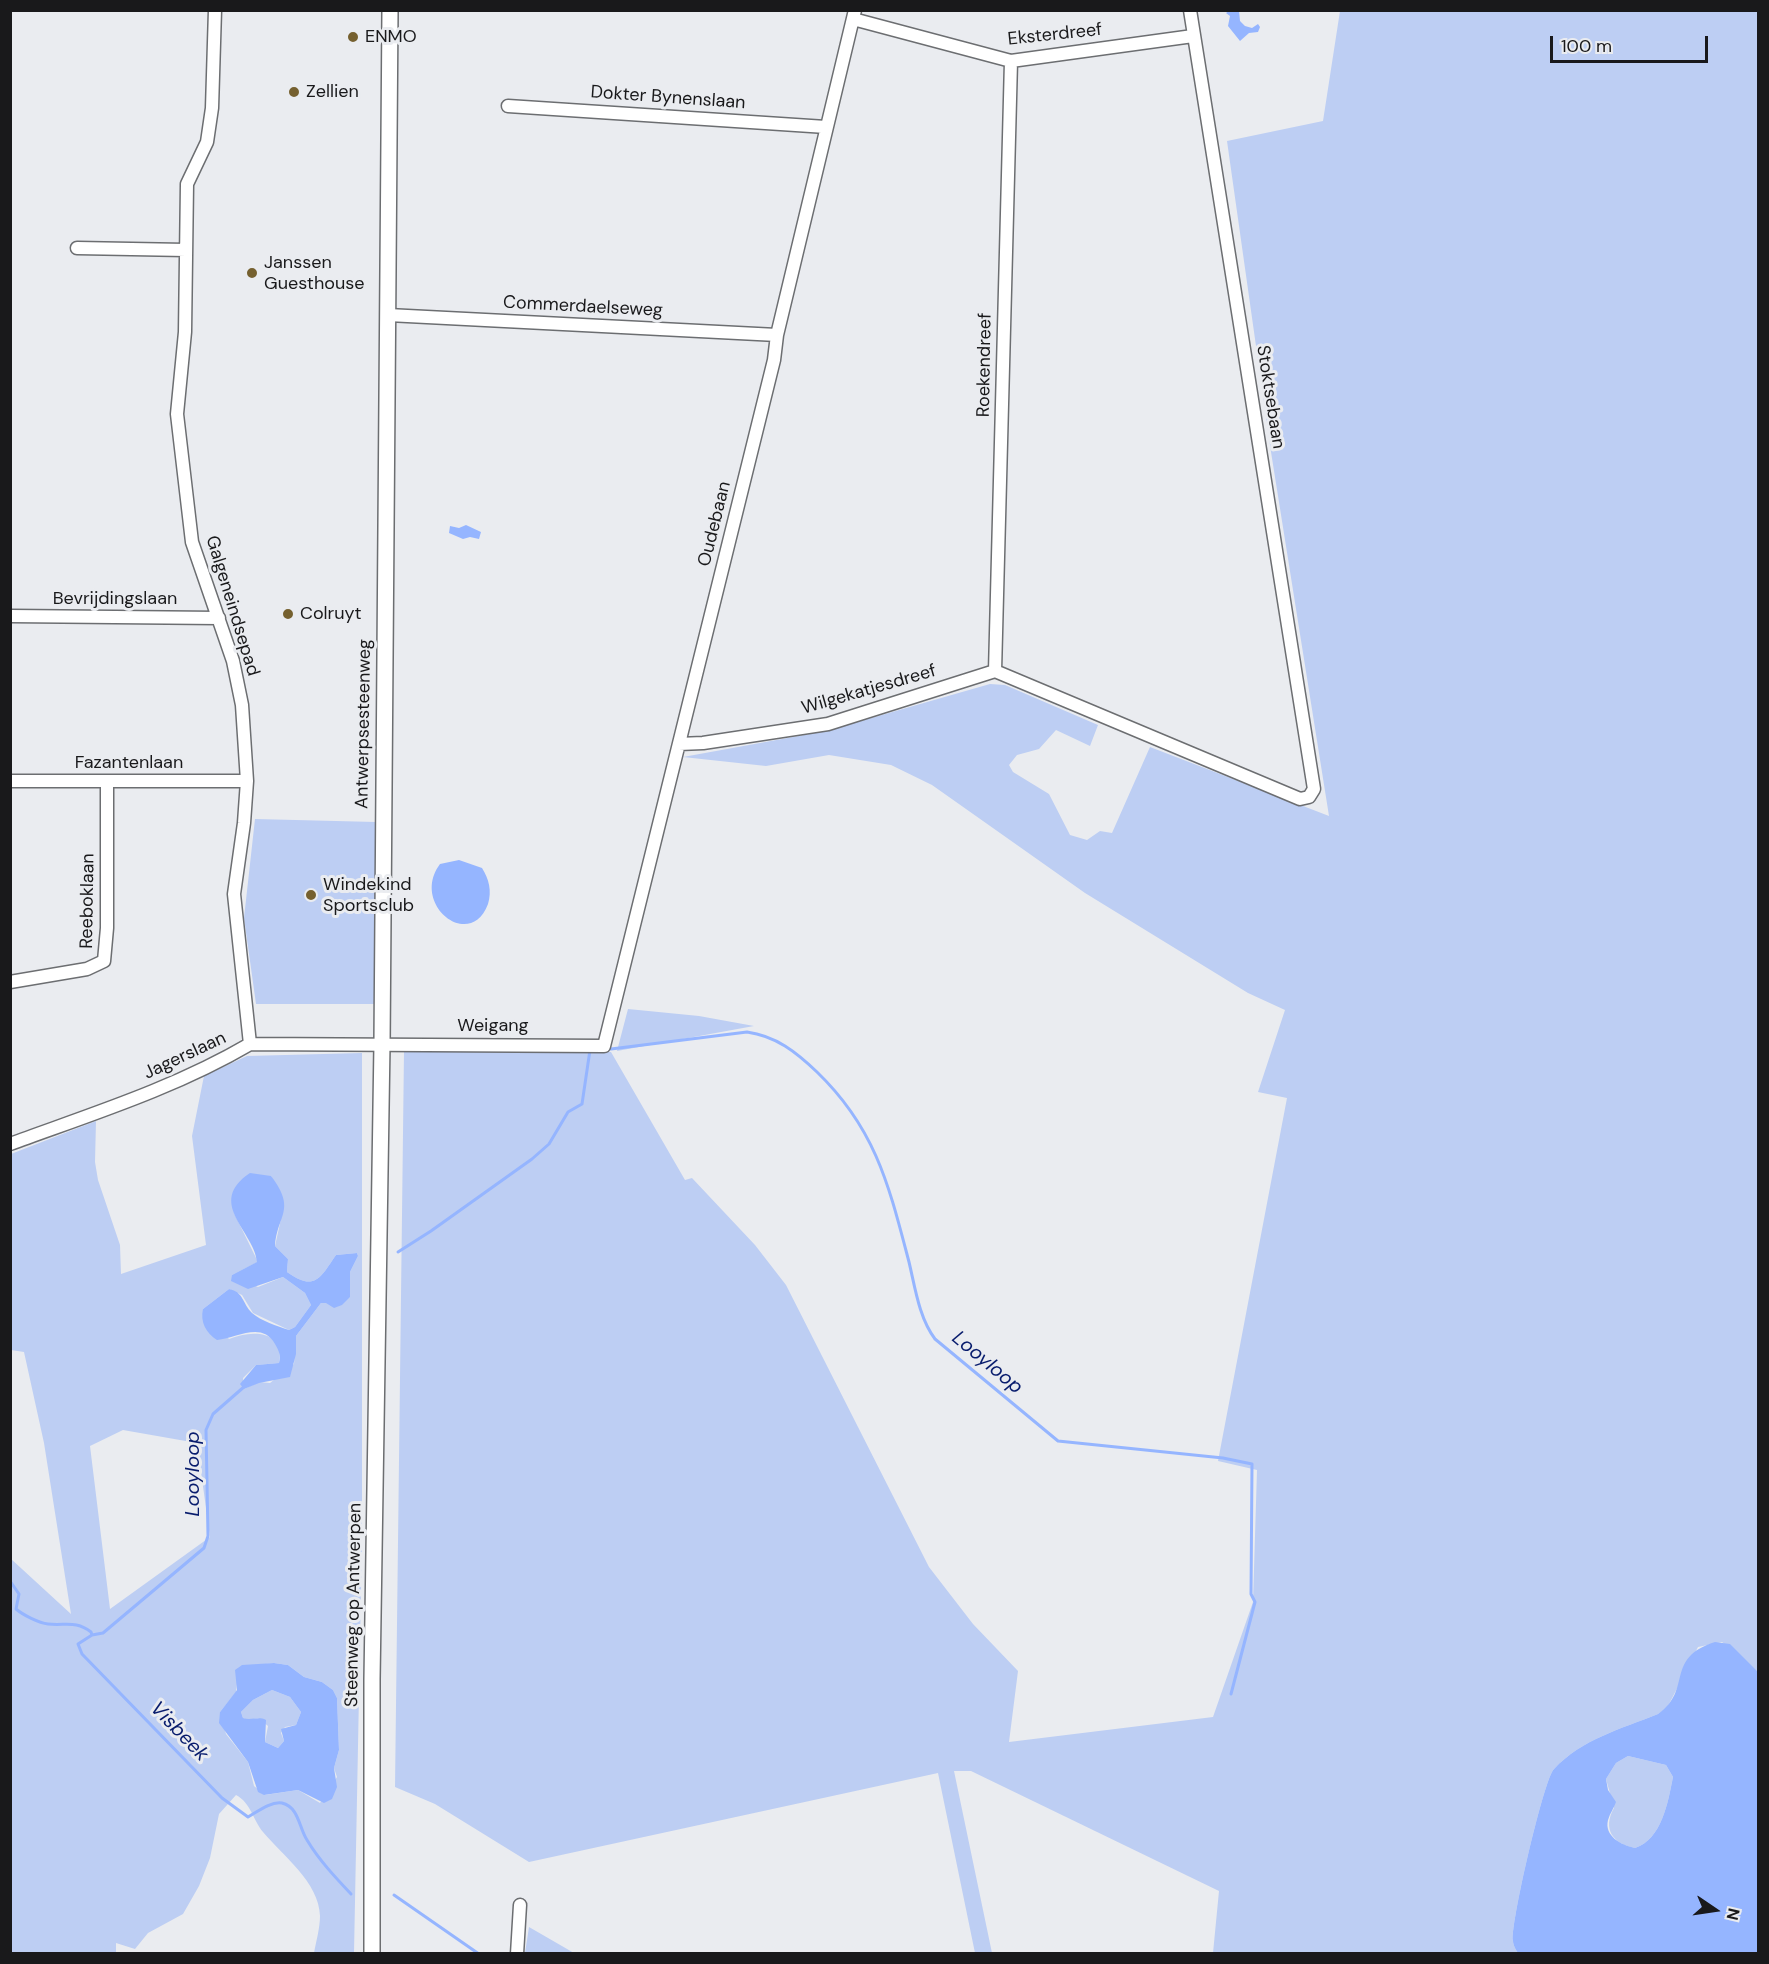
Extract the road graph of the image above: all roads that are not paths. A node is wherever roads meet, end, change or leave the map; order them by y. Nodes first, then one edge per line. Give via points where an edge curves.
1 (216, 10) edge
2 (390, 10) edge
3 (1190, 10) edge
4 (854, 15) edge
5 (1193, 36) junction
6 (1011, 61) junction
7 (508, 106) dead end
8 (826, 127) junction
9 (77, 248) dead end
10 (186, 250) junction
11 (388, 315) junction
12 (777, 335) junction
13 (10, 616) edge
14 (219, 618) junction
15 (995, 670) junction
16 (679, 744) junction
17 (10, 781) edge
18 (107, 781) junction
19 (247, 781) junction
20 (10, 982) edge
21 (250, 1044) junction
22 (382, 1044) junction
23 (604, 1046) joint
24 (10, 1144) edge
25 (378, 1257) joint
26 (520, 1905) dead end
27 (372, 1953) edge
28 (517, 1953) edge

1 - 10 street, Galgeneindsepad via 212,108 207,142 187,184
2 - 11 main road, Antwerpsesteenweg
3 - 5 street, Stoktsebaan
4 - 6 street, Eksterdreef
4 - 8 street, Oudebaan
5 - 6 street, Eksterdreef
5 - 15 street, Stoktsebaan via 1314,789 1309,797 1300,799
6 - 15 street, Roekendreef
7 - 8 street, Dokter Bynenslaan
8 - 12 street, Oudebaan
9 - 10 street
10 - 14 street, Galgeneindsepad via 185,332 177,414 192,542
11 - 12 street, Commerdaelseweg
11 - 22 main road, Antwerpsesteenweg
12 - 16 street, Oudebaan
13 - 14 street, Bevrijdingslaan
14 - 19 street, Galgeneindsepad via 237,674
15 - 16 street, Wilgekatjesdreef via 828,724
16 - 23 street, Oudebaan
17 - 18 street, Fazantenlaan
18 - 19 street, Fazantenlaan
18 - 20 street, Reeboklaan via 104,961 87,969
19 - 21 street, Galgeneindsepad via 234,894
21 - 22 street, Jagerslaan
21 - 24 street, Jagerslaan via 133,1100
22 - 23 street, Weigang
22 - 25 main road, Antwerpsesteenweg
25 - 27 main road, Steenweg op Antwerpen
26 - 28 street

